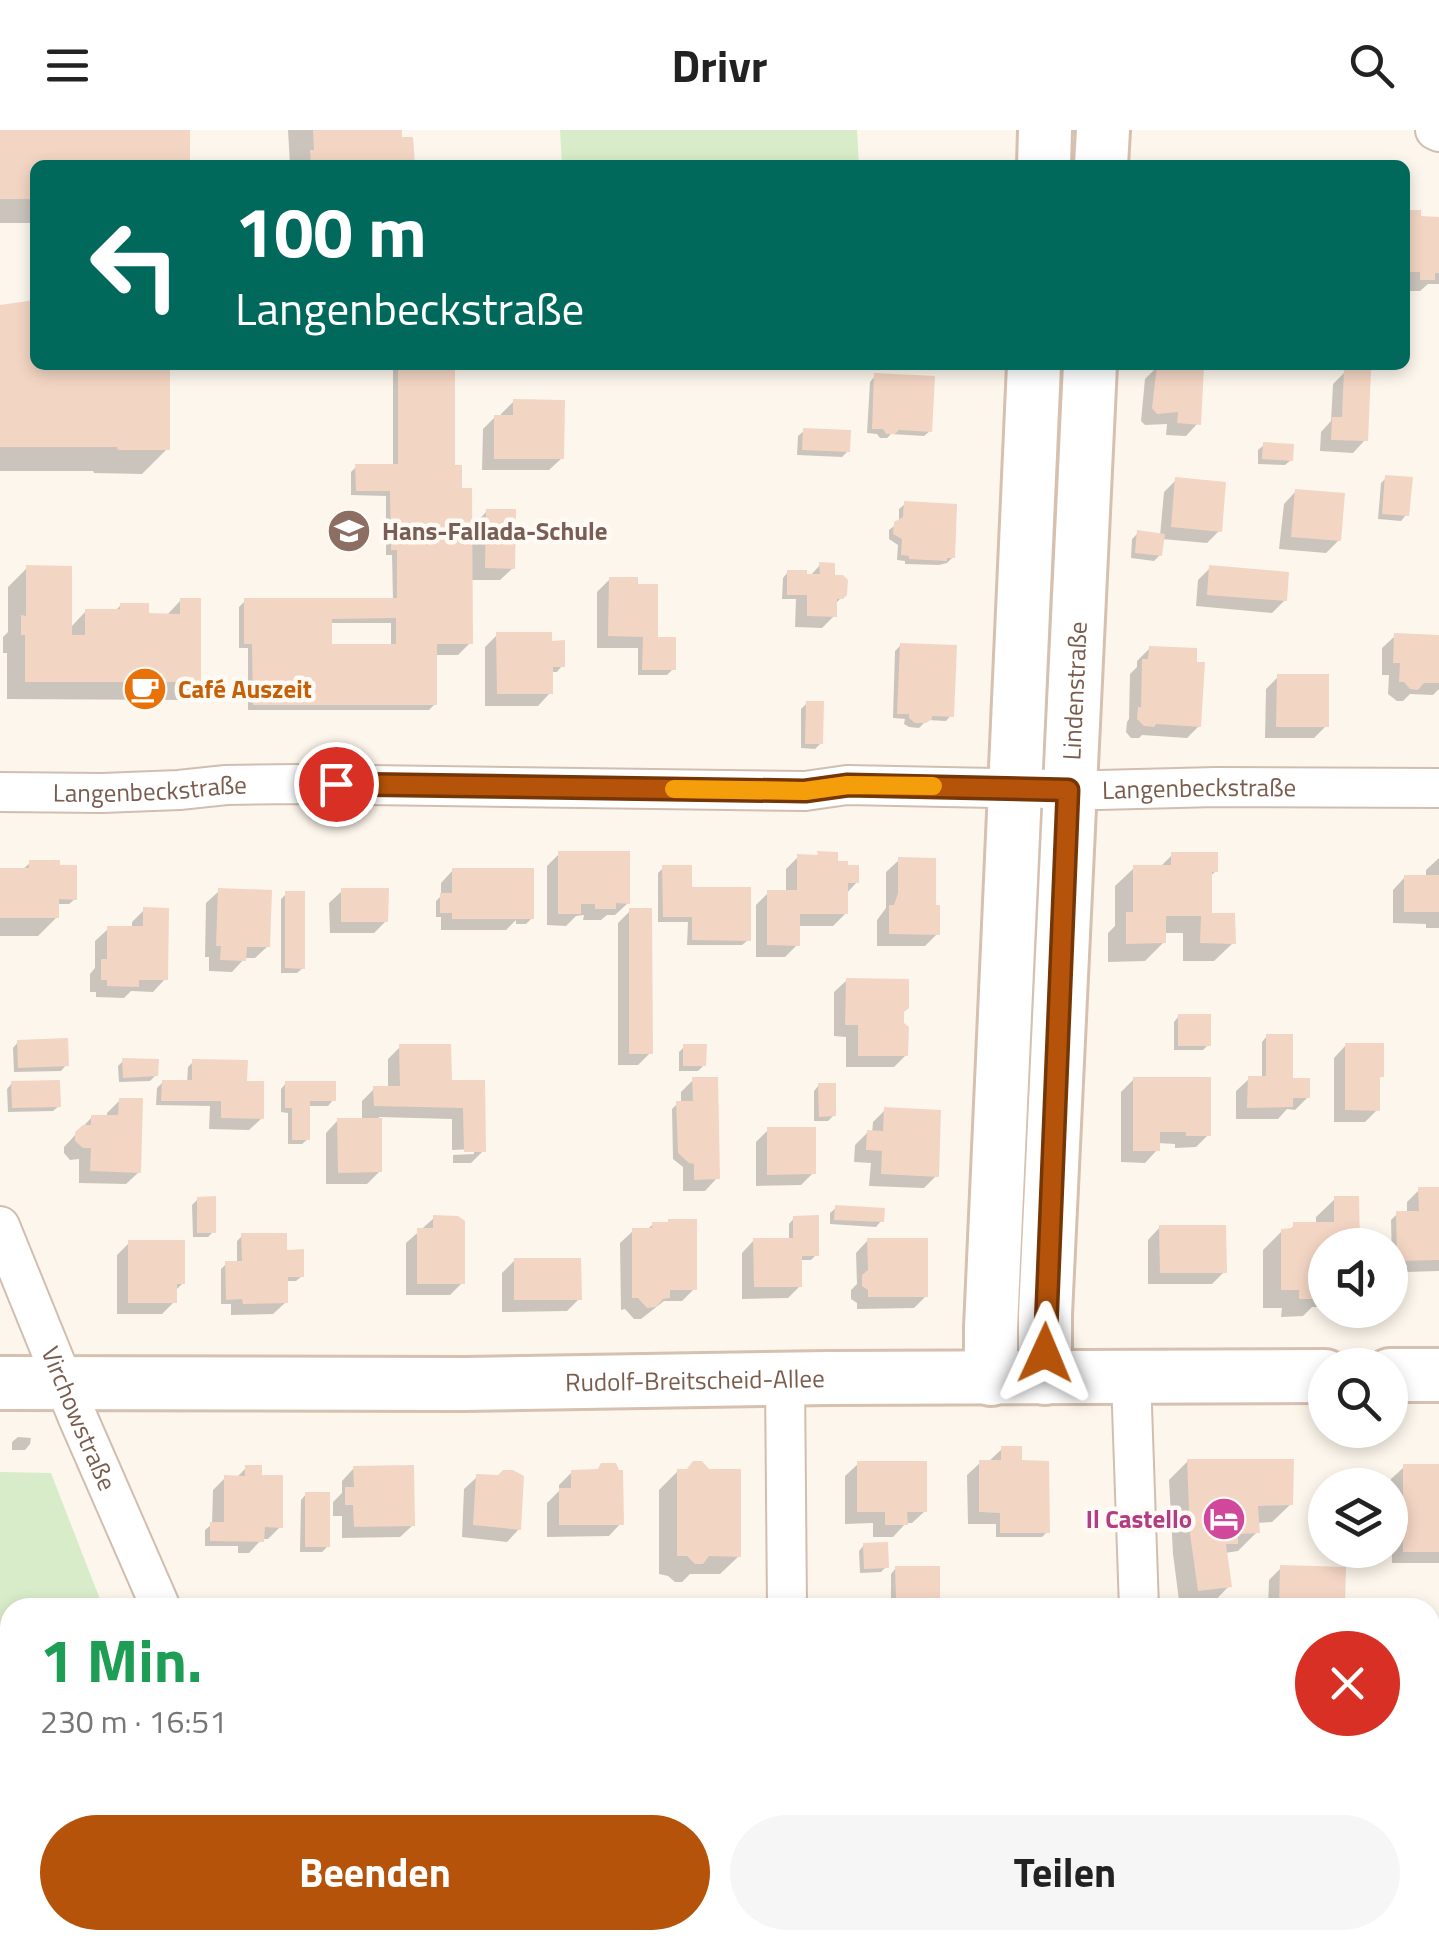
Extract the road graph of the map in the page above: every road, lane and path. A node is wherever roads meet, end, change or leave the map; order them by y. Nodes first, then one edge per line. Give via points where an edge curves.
1 (1046, 130) edge
2 (1103, 130) edge
3 (1044, 160) edge
4 (1101, 160) edge
5 (1034, 370) edge
6 (1090, 370) edge
7 (1439, 788) edge
8 (1014, 789) junction
9 (1068, 790) junction
10 (0, 792) edge
11 (0, 1226) edge
12 (1439, 1375) edge
13 (1308, 1376) edge
14 (1408, 1376) edge
15 (991, 1378) junction
16 (1045, 1378) junction
17 (1132, 1378) junction
18 (786, 1380) junction
19 (0, 1383) edge
20 (64, 1383) junction
21 (157, 1598) edge
22 (787, 1598) edge
23 (1139, 1598) edge

1 - 3 street
2 - 4 street
5 - 8 street
6 - 9 street, Lindenstraße
7 - 9 street, Langenbeckstraße
8 - 9 street, Langenbeckstraße
8 - 10 street, Langenbeckstraße via 297,784
8 - 15 street
9 - 16 street, Lindenstraße
11 - 20 street, Virchowstraße
12 - 14 street
13 - 17 street, Rudolf-Breitscheid-Allee
15 - 16 street, Rudolf-Breitscheid-Allee
15 - 18 street, Rudolf-Breitscheid-Allee
16 - 17 street, Rudolf-Breitscheid-Allee
17 - 23 street
18 - 20 street, Rudolf-Breitscheid-Allee
18 - 22 street
19 - 20 street, Rudolf-Breitscheid-Allee
20 - 21 street, Virchowstraße

